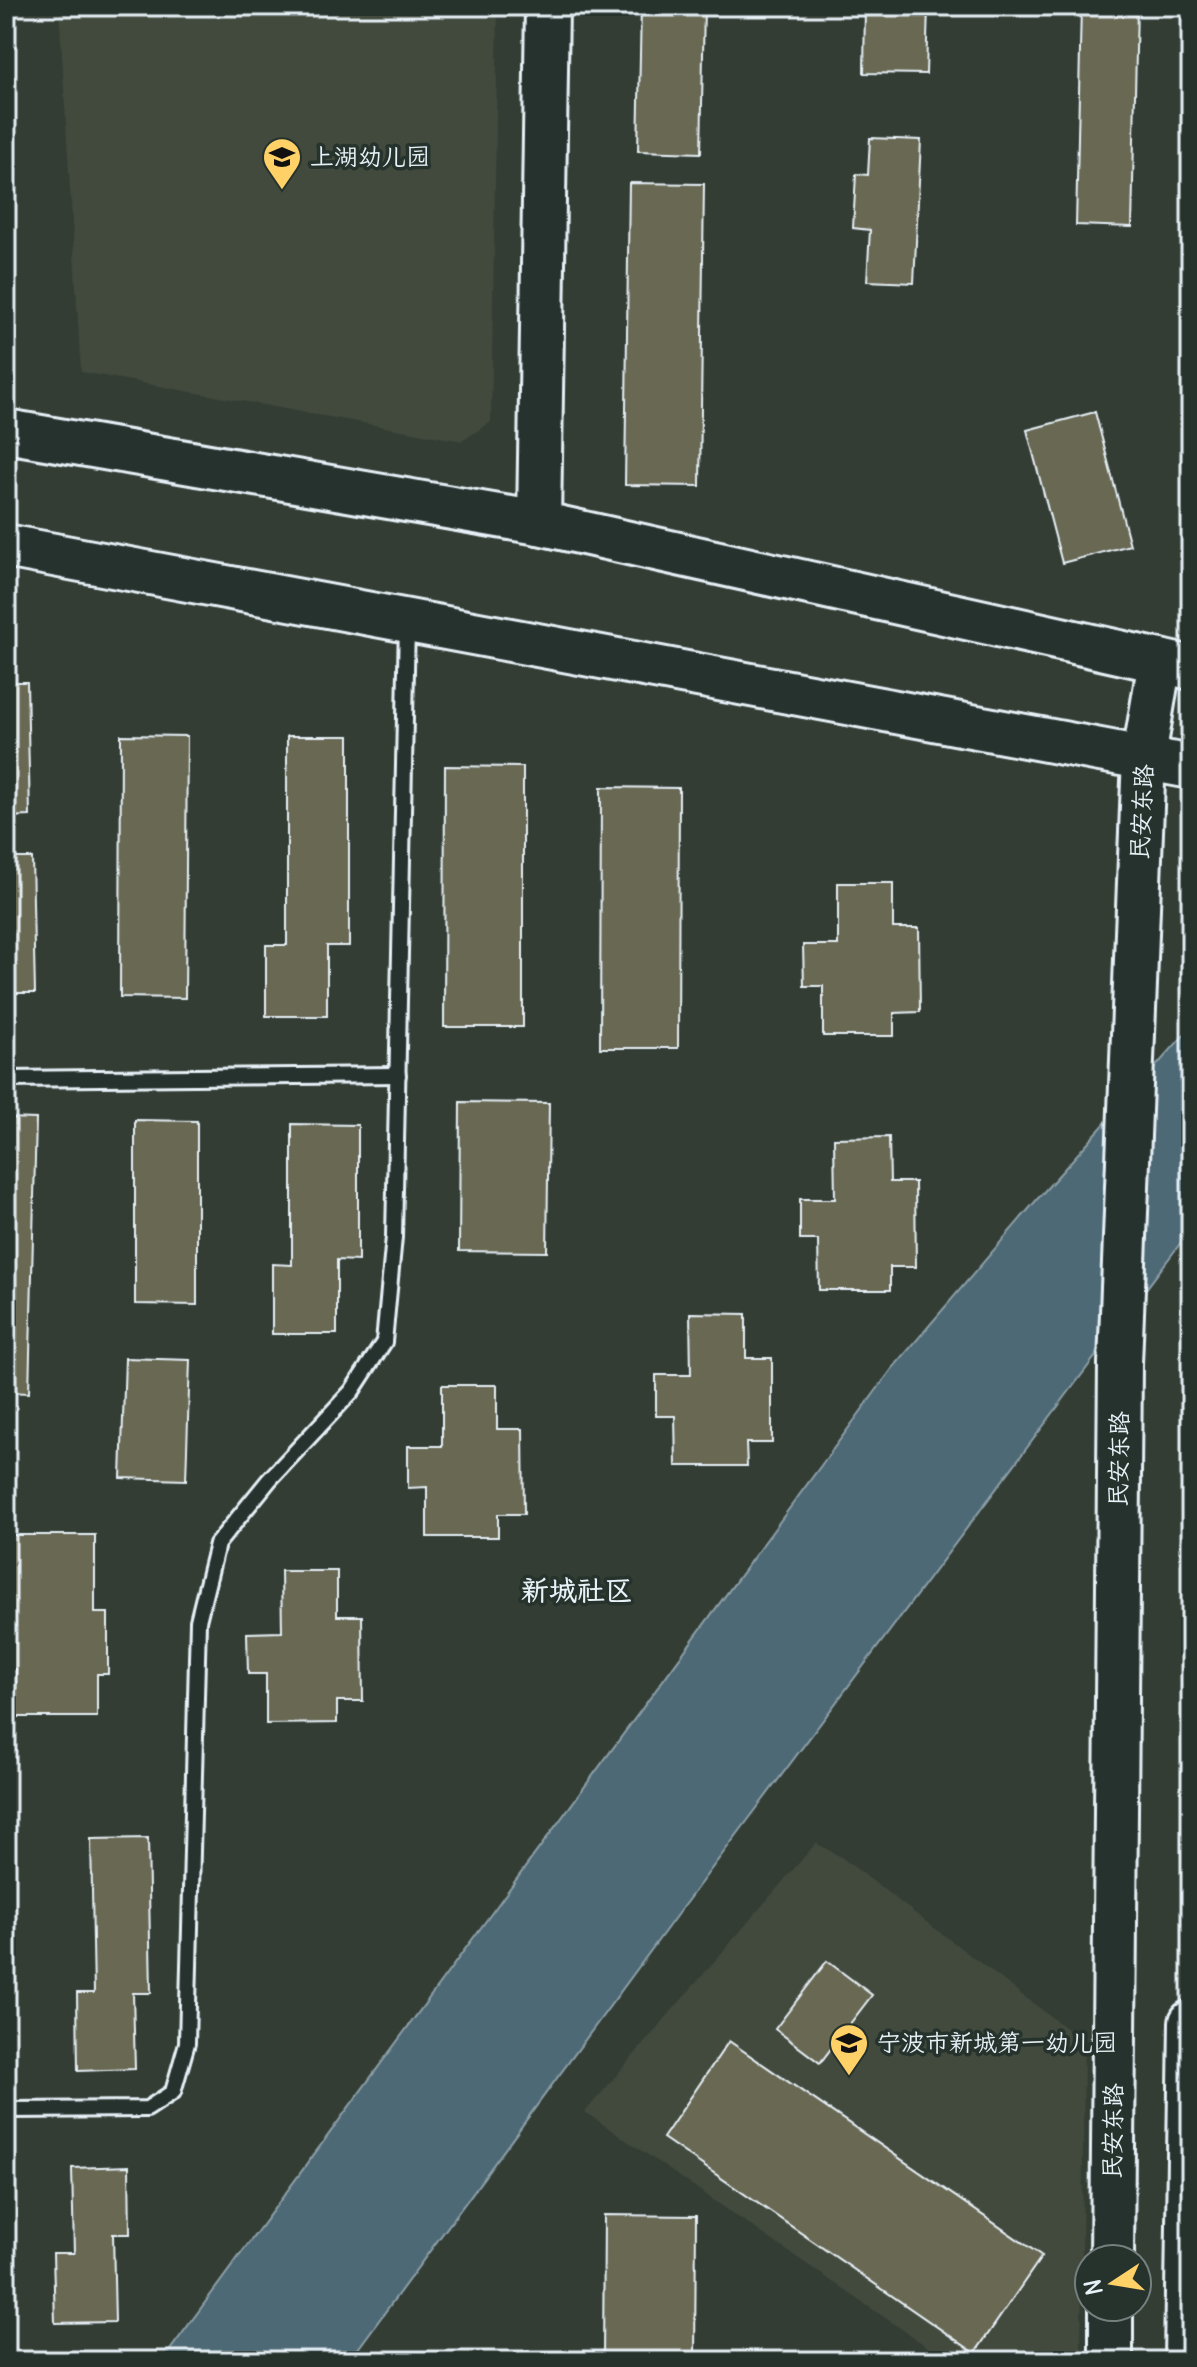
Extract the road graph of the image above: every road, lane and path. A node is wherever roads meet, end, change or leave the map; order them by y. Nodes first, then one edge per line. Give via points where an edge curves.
1 (547, 6) edge
2 (6, 431) edge
3 (539, 523) junction
4 (6, 546) edge
5 (407, 620) junction
6 (1176, 664) edge
7 (1144, 756) junction
8 (1191, 767) edge
9 (398, 1075) junction
10 (6, 1079) edge
11 (1191, 2022) edge
12 (6, 2110) edge
13 (1112, 2243) edge
14 (1111, 2323) edge
15 (1111, 2361) edge
16 (1186, 2361) edge

1 - 3 main road
2 - 3 main road
3 - 6 main road
4 - 5 main road
5 - 7 main road
5 - 9 lane
6 - 7 main road, 民安东路
7 - 8 main road
7 - 13 main road, 民安东路 via 1120,1364
9 - 10 lane
9 - 12 lane via 394,1237 384,1342 352,1391 217,1544 198,1621 187,2043 173,2092 147,2109
11 - 16 main road
14 - 15 main road

